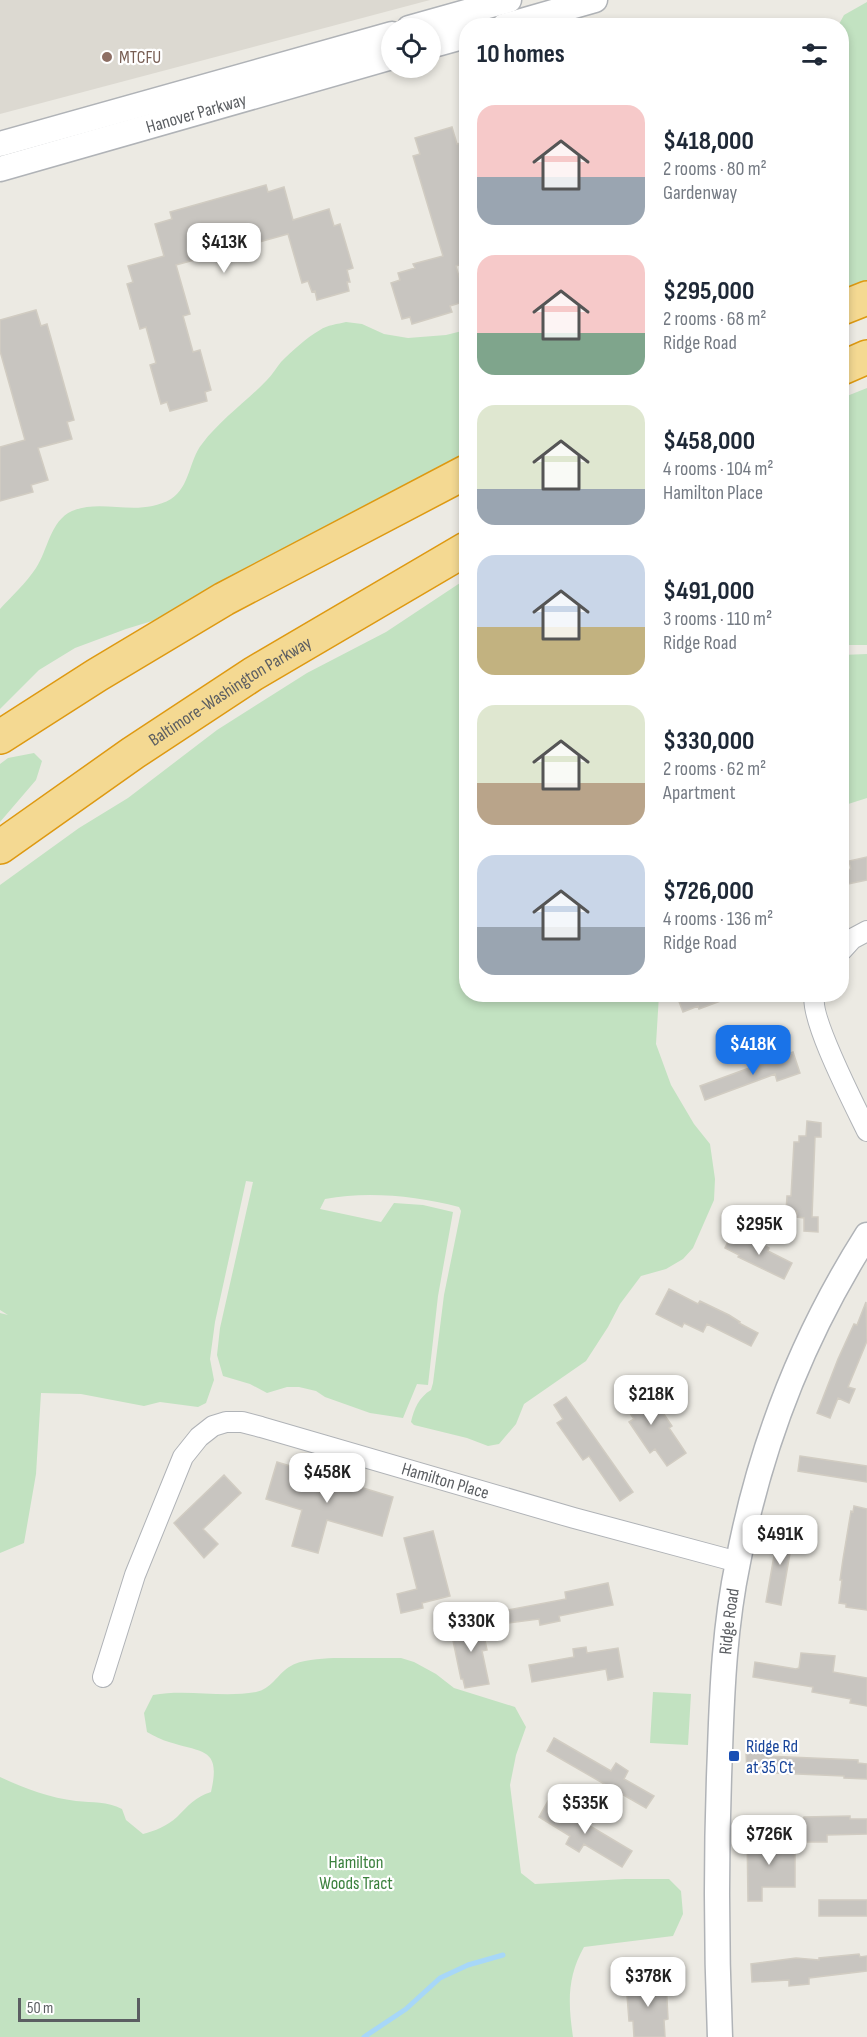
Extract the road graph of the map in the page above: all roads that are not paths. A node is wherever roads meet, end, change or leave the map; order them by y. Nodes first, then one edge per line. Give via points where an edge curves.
1 (508, 0) edge
2 (596, 0) edge
3 (532, 18) edge
4 (441, 19) edge
5 (381, 36) edge
6 (459, 38) edge
7 (441, 43) edge
8 (381, 60) edge
9 (0, 144) edge
10 (0, 170) edge
11 (867, 298) edge
12 (849, 305) edge
13 (867, 357) edge
14 (849, 365) edge
15 (459, 476) edge
16 (459, 553) edge
17 (0, 737) edge
18 (0, 847) edge
19 (867, 931) edge
20 (849, 942) edge
21 (815, 1002) edge
22 (867, 1131) edge
23 (867, 1235) edge
24 (738, 1562) junction
25 (103, 1677) dead end
26 (720, 2037) edge

1 - 4 street
2 - 3 street
5 - 9 street, Hanover Parkway
6 - 7 street
8 - 10 street, Hanover Parkway
11 - 12 highway
13 - 14 highway
15 - 17 highway via 224,599
16 - 18 highway, Baltimore-Washington Parkway via 254,674
19 - 20 street
21 - 22 street via 821,1030
23 - 24 street, Ridge Road via 831,1296 789,1386 757,1480
24 - 25 street, Hamilton Place via 261,1427 226,1422 199,1437 183,1457 135,1575
24 - 26 street, Ridge Road via 721,1710

